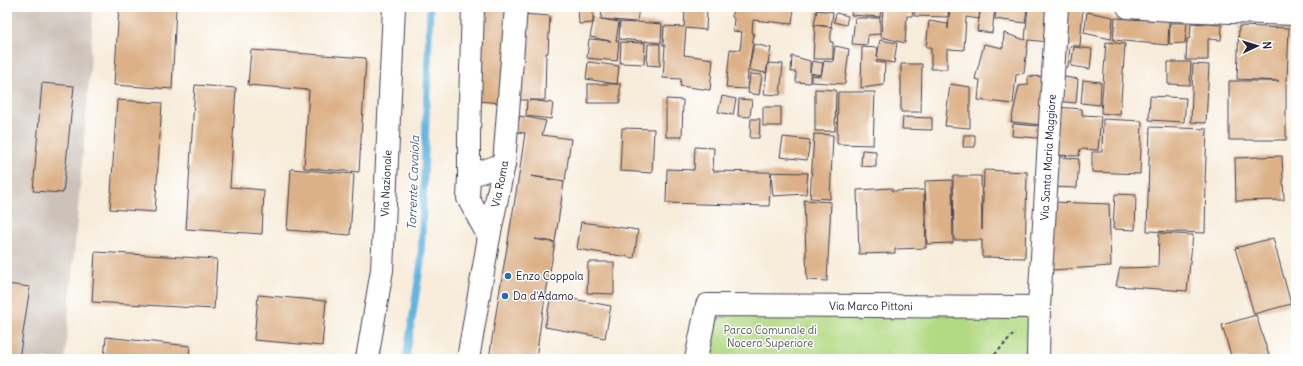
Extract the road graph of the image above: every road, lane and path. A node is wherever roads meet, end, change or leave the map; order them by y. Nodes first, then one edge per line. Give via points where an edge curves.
1 (394, 7) edge
2 (473, 7) edge
3 (516, 7) edge
4 (1057, 7) edge
5 (1128, 7) edge
6 (1296, 14) edge
7 (504, 164) junction
8 (469, 176) junction
9 (489, 237) junction
10 (1039, 307) junction
11 (1019, 327) dead end
12 (367, 359) edge
13 (468, 359) edge
14 (696, 359) edge
15 (991, 359) edge
16 (1038, 359) edge

1 - 12 street, Via Nazionale via 382,270
2 - 8 street
3 - 7 street, Via Roma
4 - 10 street, Via Santa Maria Maggiore
5 - 6 street
7 - 8 street
7 - 9 street, Via Roma
8 - 9 street via 468,198
9 - 13 street, Via Roma
10 - 14 street, Via Marco Pittoni via 707,305
10 - 16 street
11 - 15 path

